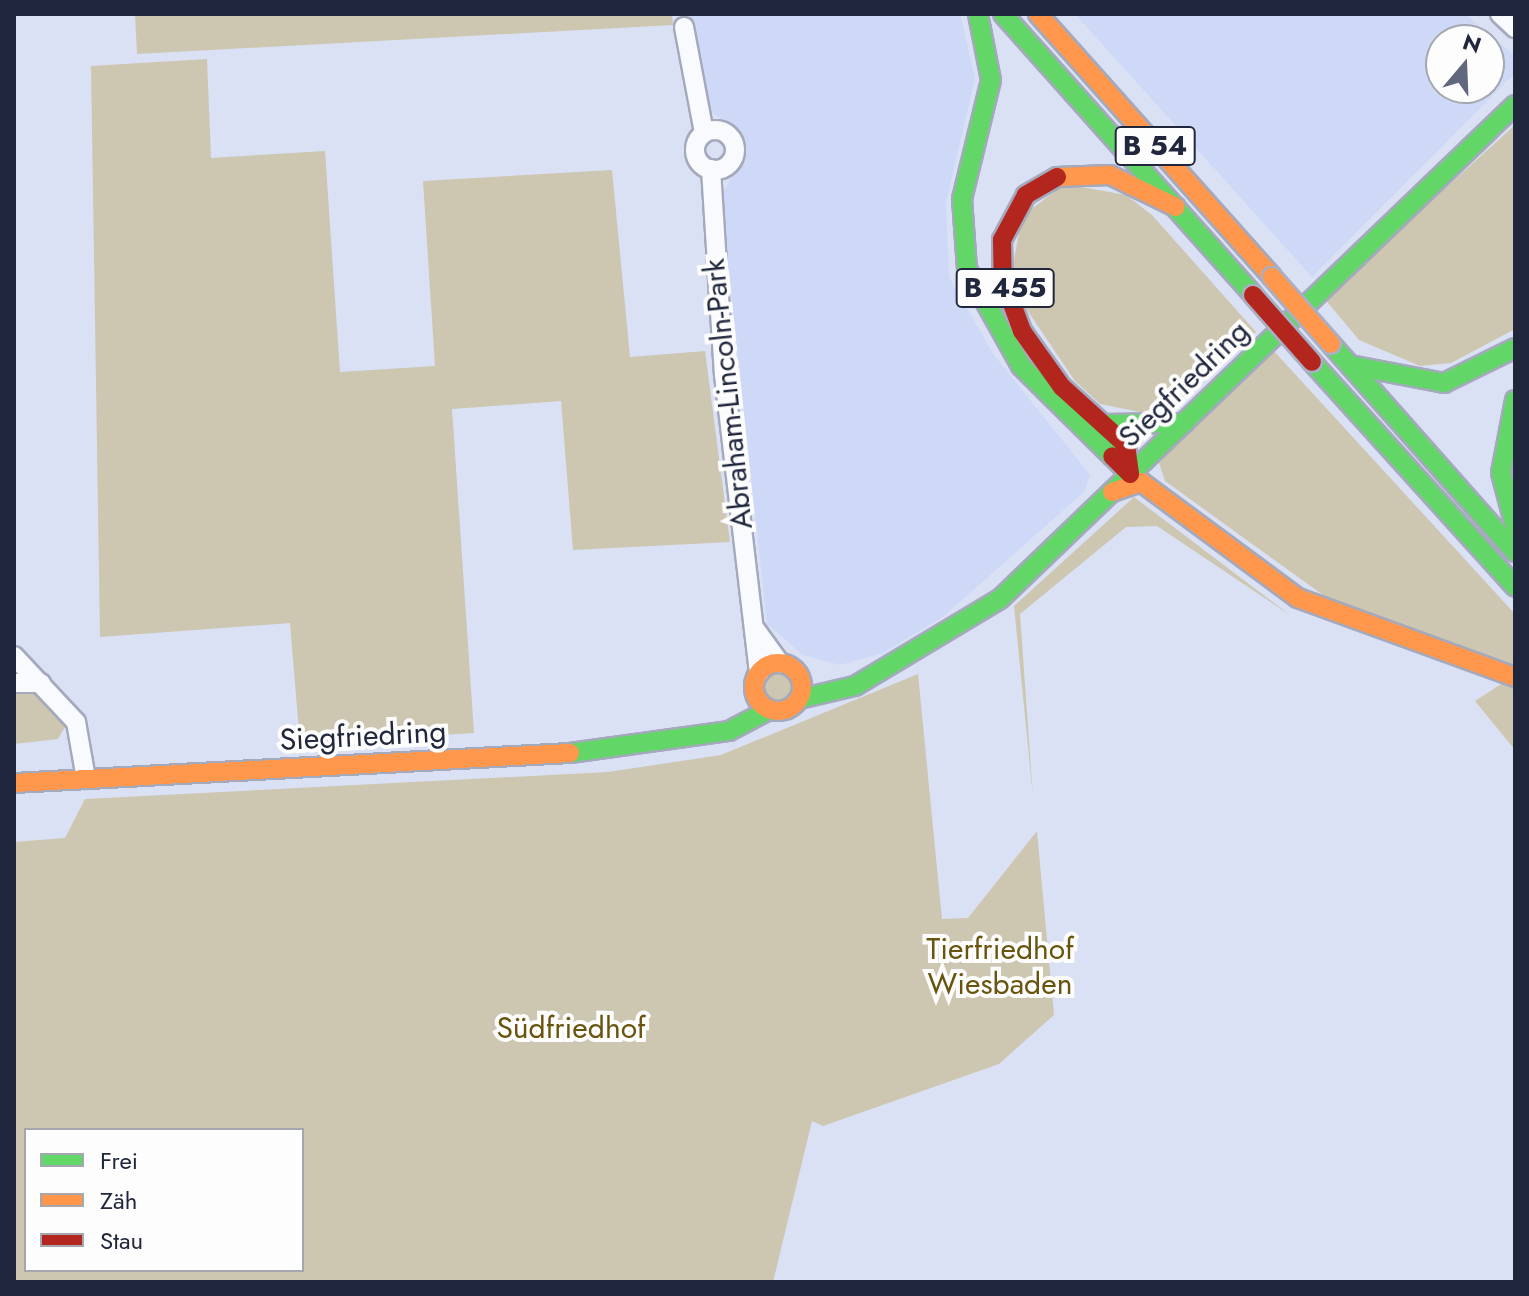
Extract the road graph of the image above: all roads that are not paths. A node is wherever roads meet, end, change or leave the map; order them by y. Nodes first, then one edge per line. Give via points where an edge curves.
1 (978, 14) edge
2 (1003, 14) edge
3 (1038, 14) edge
4 (1500, 14) edge
5 (684, 27) dead end
6 (1515, 28) edge
7 (1513, 109) edge
8 (704, 133) junction
9 (711, 169) junction
10 (1176, 207) junction
11 (1515, 348) edge
12 (1349, 365) junction
13 (1515, 400) edge
14 (1184, 423) junction
15 (1104, 424) junction
16 (1130, 474) junction
17 (1112, 492) junction
18 (1515, 526) edge
19 (1515, 552) edge
20 (1515, 587) edge
21 (751, 619) junction
22 (14, 656) edge
23 (780, 663) junction
24 (759, 673) junction
25 (800, 676) junction
26 (871, 676) junction
27 (1515, 677) edge
28 (14, 683) edge
29 (41, 683) junction
30 (755, 693) junction
31 (799, 699) junction
32 (769, 710) junction
33 (713, 734) junction
34 (86, 779) junction
35 (14, 783) edge

1 - 16 main road via 991,80 962,199 967,269 1021,366
2 - 10 main road, B 54
3 - 12 main road, B 54, bridge
4 - 6 street
5 - 8 street, Abraham-Lincoln-Park
7 - 14 main road, Siegfriedring
8 - 9 street, Abraham-Lincoln-Park via 695,150
8 - 9 street via 723,132 735,147 729,164
9 - 21 street, Abraham-Lincoln-Park
10 - 15 main road, B 455 via 1110,175 1067,172 1026,195 1006,226 1003,279 1022,331 1062,387
10 - 20 main road, B 455, bridge
11 - 12 main road via 1444,383 1394,379
12 - 19 main road, B 54
13 - 18 main road via 1501,473
14 - 15 main road
14 - 16 main road, Siegfriedring
15 - 16 main road via 1131,452
16 - 17 main road, Siegfriedring
17 - 26 main road, Siegfriedring via 994,604
17 - 27 main road via 1141,482 1298,598
21 - 23 street, Abraham-Lincoln-Park
21 - 24 street, Abraham-Lincoln-Park
22 - 29 street
23 - 24 main road
23 - 25 main road, Siegfriedring
24 - 30 main road
25 - 26 main road, Siegfriedring via 836,682
25 - 31 main road
26 - 31 main road, Siegfriedring via 837,694
28 - 29 street
29 - 34 street via 76,722
30 - 32 main road
30 - 33 main road
31 - 32 main road, Siegfriedring via 788,709
32 - 33 main road, Siegfriedring
33 - 34 main road, Siegfriedring via 608,751
34 - 35 main road, Siegfriedring

